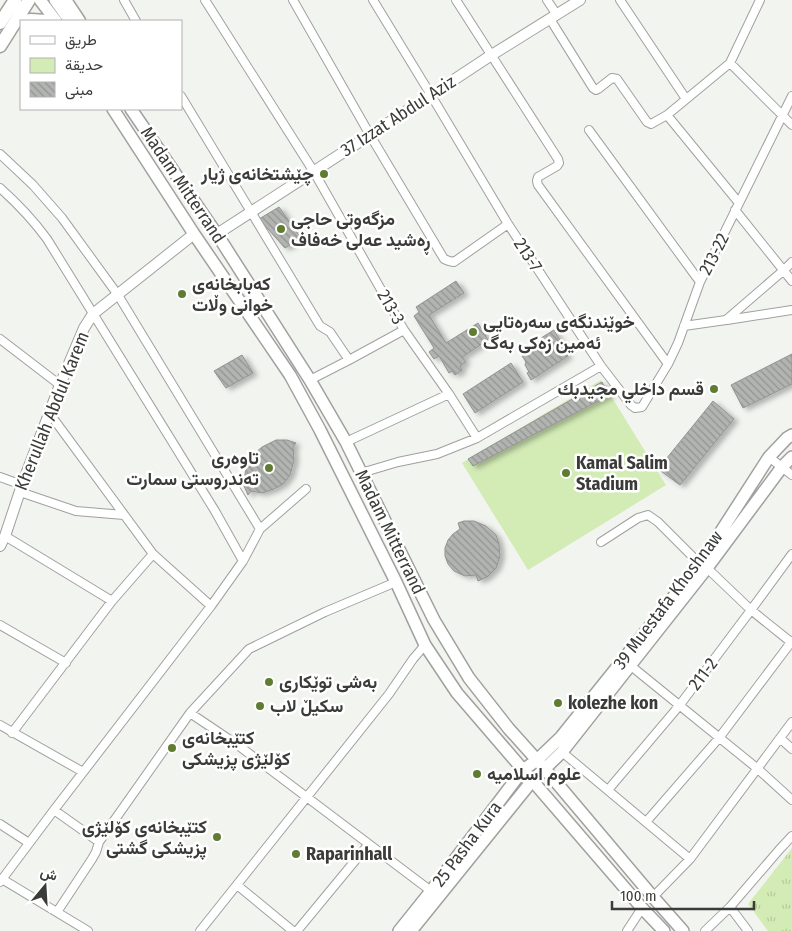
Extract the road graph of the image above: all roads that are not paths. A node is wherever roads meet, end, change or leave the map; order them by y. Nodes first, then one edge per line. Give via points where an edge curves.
1 (29, 0) edge
2 (40, 0) edge
3 (55, 0) edge
4 (65, 0) edge
5 (124, 0) edge
6 (205, 0) edge
7 (293, 0) edge
8 (373, 0) edge
9 (456, 0) edge
10 (548, 0) edge
11 (580, 0) edge
12 (620, 0) edge
13 (760, 0) edge
14 (11, 3) edge
15 (554, 17) junction
16 (55, 20) edge
17 (69, 20) edge
18 (78, 20) edge
19 (135, 20) edge
20 (14, 23) edge
21 (0, 46) edge
22 (490, 56) junction
23 (730, 63) junction
24 (431, 95) junction
25 (792, 96) edge
26 (182, 98) edge
27 (686, 99) junction
28 (114, 110) edge
29 (132, 110) edge
30 (667, 115) junction
31 (783, 115) junction
32 (792, 125) edge
33 (589, 130) dead end
34 (370, 135) junction
35 (0, 154) edge
36 (314, 172) junction
37 (0, 188) edge
38 (737, 207) junction
39 (251, 212) junction
40 (508, 224) junction
41 (194, 234) junction
42 (217, 234) junction
43 (792, 262) edge
44 (784, 270) junction
45 (792, 281) edge
46 (700, 282) junction
47 (118, 295) junction
48 (792, 310) edge
49 (93, 314) junction
50 (726, 320) junction
51 (684, 326) junction
52 (404, 330) junction
53 (0, 340) edge
54 (349, 360) junction
55 (668, 364) junction
56 (601, 366) junction
57 (310, 380) junction
58 (60, 385) junction
59 (449, 394) junction
60 (635, 408) joint
61 (50, 414) junction
62 (792, 435) edge
63 (477, 438) junction
64 (346, 442) junction
65 (770, 457) junction
66 (792, 457) edge
67 (782, 467) junction
68 (361, 473) junction
69 (792, 475) edge
70 (0, 477) edge
71 (21, 488) junction
72 (306, 489) dead end
73 (124, 515) junction
74 (260, 529) junction
75 (5, 536) junction
76 (601, 542) dead end
77 (0, 546) edge
78 (153, 554) junction
79 (792, 554) edge
80 (243, 561) junction
81 (704, 566) junction
82 (396, 582) junction
83 (112, 601) junction
84 (212, 606) junction
85 (751, 610) junction
86 (0, 625) edge
87 (792, 642) edge
88 (426, 645) junction
89 (66, 663) junction
90 (631, 666) junction
91 (679, 706) junction
92 (190, 713) junction
93 (792, 722) edge
94 (0, 725) edge
95 (12, 732) junction
96 (719, 738) junction
97 (780, 738) junction
98 (792, 749) edge
99 (562, 752) junction
100 (537, 760) junction
101 (546, 769) junction
102 (758, 769) junction
103 (523, 770) junction
104 (83, 772) junction
105 (532, 781) junction
106 (608, 790) junction
107 (306, 798) junction
108 (792, 800) edge
109 (54, 810) junction
110 (646, 822) junction
111 (0, 824) edge
112 (792, 836) edge
113 (99, 842) junction
114 (29, 843) junction
115 (368, 844) junction
116 (690, 859) junction
117 (1, 880) edge
118 (237, 885) junction
119 (431, 891) junction
120 (652, 898) junction
121 (730, 907) junction
122 (642, 908) junction
123 (58, 912) junction
124 (88, 931) edge
125 (200, 931) edge
126 (293, 931) edge
127 (297, 931) edge
128 (399, 931) edge
129 (411, 931) edge
130 (627, 931) edge
131 (664, 931) edge
132 (683, 931) edge
133 (705, 931) edge
134 (748, 931) edge

1 - 20 main road
2 - 16 main road
3 - 17 main road
4 - 18 main road
5 - 19 street
6 - 36 street, 213-3
7 - 34 street
8 - 24 street, 213-7
9 - 22 street
10 - 15 street
11 - 15 street, 37 Izzat Abdul Aziz
12 - 27 street
13 - 23 street
14 - 20 main road
15 - 22 street, 37 Izzat Abdul Aziz
15 - 30 street via 593,88 596,90 612,78 617,79 647,122 652,124
20 - 21 main road
22 - 24 street, 37 Izzat Abdul Aziz
22 - 55 street via 558,159 557,166 538,177 538,185
23 - 27 street
23 - 31 street
24 - 34 street, 37 Izzat Abdul Aziz
24 - 40 street, 213-7
25 - 31 street, 213-22
26 - 39 street
27 - 30 street
28 - 41 main road, Madam Mitterrand
29 - 42 main road, Madam Mitterrand
30 - 38 street
31 - 32 street
31 - 38 street, 213-22
33 - 46 street
34 - 36 street, 37 Izzat Abdul Aziz
34 - 40 street via 444,259 454,262
35 - 47 street via 62,218
36 - 39 street, 37 Izzat Abdul Aziz
36 - 52 street, 213-3
37 - 49 street via 47,239
38 - 44 street
38 - 46 street, 213-22
39 - 42 street, 37 Izzat Abdul Aziz
39 - 54 street via 320,326 330,332
40 - 56 street, 213-7
41 - 47 street, Kherullah Abdul Karem
41 - 82 main road, Madam Mitterrand via 290,375
42 - 57 main road, Madam Mitterrand
43 - 44 street
44 - 45 street
44 - 50 street
46 - 51 street, 213-22
47 - 49 street, Kherullah Abdul Karem
47 - 74 street
48 - 50 street
49 - 58 street, Kherullah Abdul Karem
49 - 80 street
50 - 51 street
51 - 55 street, 213-22
52 - 54 street
52 - 59 street, 213-3
53 - 58 street
54 - 57 street
55 - 60 street, 213-22 via 642,407
56 - 60 street, 213-7
56 - 63 street
57 - 64 main road, Madam Mitterrand
58 - 61 street, Kherullah Abdul Karem
59 - 63 street, 213-3
59 - 64 street
61 - 71 street, Kherullah Abdul Karem
61 - 73 street
62 - 65 main road, 39 Muestafa Khoshnaw
63 - 68 street via 437,454
64 - 68 main road, Madam Mitterrand
65 - 67 street
65 - 81 main road, 39 Muestafa Khoshnaw
66 - 67 main road, 39 Muestafa Khoshnaw
67 - 69 street
67 - 81 main road, 39 Muestafa Khoshnaw
68 - 100 main road, Madam Mitterrand via 434,620 469,678
70 - 71 street
71 - 73 street via 76,511
71 - 75 street, Kherullah Abdul Karem
72 - 74 street
73 - 78 street
74 - 80 street
75 - 77 street, Kherullah Abdul Karem
75 - 83 street
76 - 81 street via 648,515
78 - 83 street
78 - 84 street
79 - 85 street, 211-2
80 - 84 street
81 - 85 street
81 - 90 main road, 39 Muestafa Khoshnaw
81 - 100 main road, 39 Muestafa Khoshnaw via 561,737
82 - 88 main road, Madam Mitterrand
82 - 92 street via 249,649
83 - 89 street
84 - 104 street
85 - 87 street
85 - 91 street, 211-2
86 - 89 street
87 - 96 street
88 - 103 main road, Madam Mitterrand via 457,693
88 - 107 street
89 - 95 street
90 - 91 street
90 - 99 main road, 39 Muestafa Khoshnaw
91 - 96 street
91 - 106 street, 211-2
92 - 107 street
92 - 113 street
93 - 97 street
94 - 95 street
95 - 104 street
96 - 102 street
96 - 110 street
97 - 98 street
97 - 102 street
99 - 101 main road, 39 Muestafa Khoshnaw
99 - 106 street
100 - 101 main road, Madam Mitterrand
100 - 103 main road, 25 Pasha Kura
101 - 105 main road, 25 Pasha Kura
101 - 120 main road, Madam Mitterrand
102 - 108 street
102 - 116 street
103 - 105 main road, Madam Mitterrand
103 - 119 main road, 25 Pasha Kura
104 - 109 street
105 - 122 main road, Madam Mitterrand
105 - 129 main road, 25 Pasha Kura
106 - 110 street
107 - 115 street
107 - 118 street
109 - 113 street
109 - 114 street
110 - 116 street
111 - 114 street
112 - 121 street
113 - 123 street via 92,859
114 - 117 street
115 - 119 street
115 - 127 street
116 - 120 street
117 - 123 street
118 - 125 street
118 - 126 street
119 - 128 main road, 25 Pasha Kura
120 - 132 main road, Madam Mitterrand
121 - 133 street
121 - 134 street
122 - 130 street
122 - 131 main road, Madam Mitterrand
123 - 124 street

